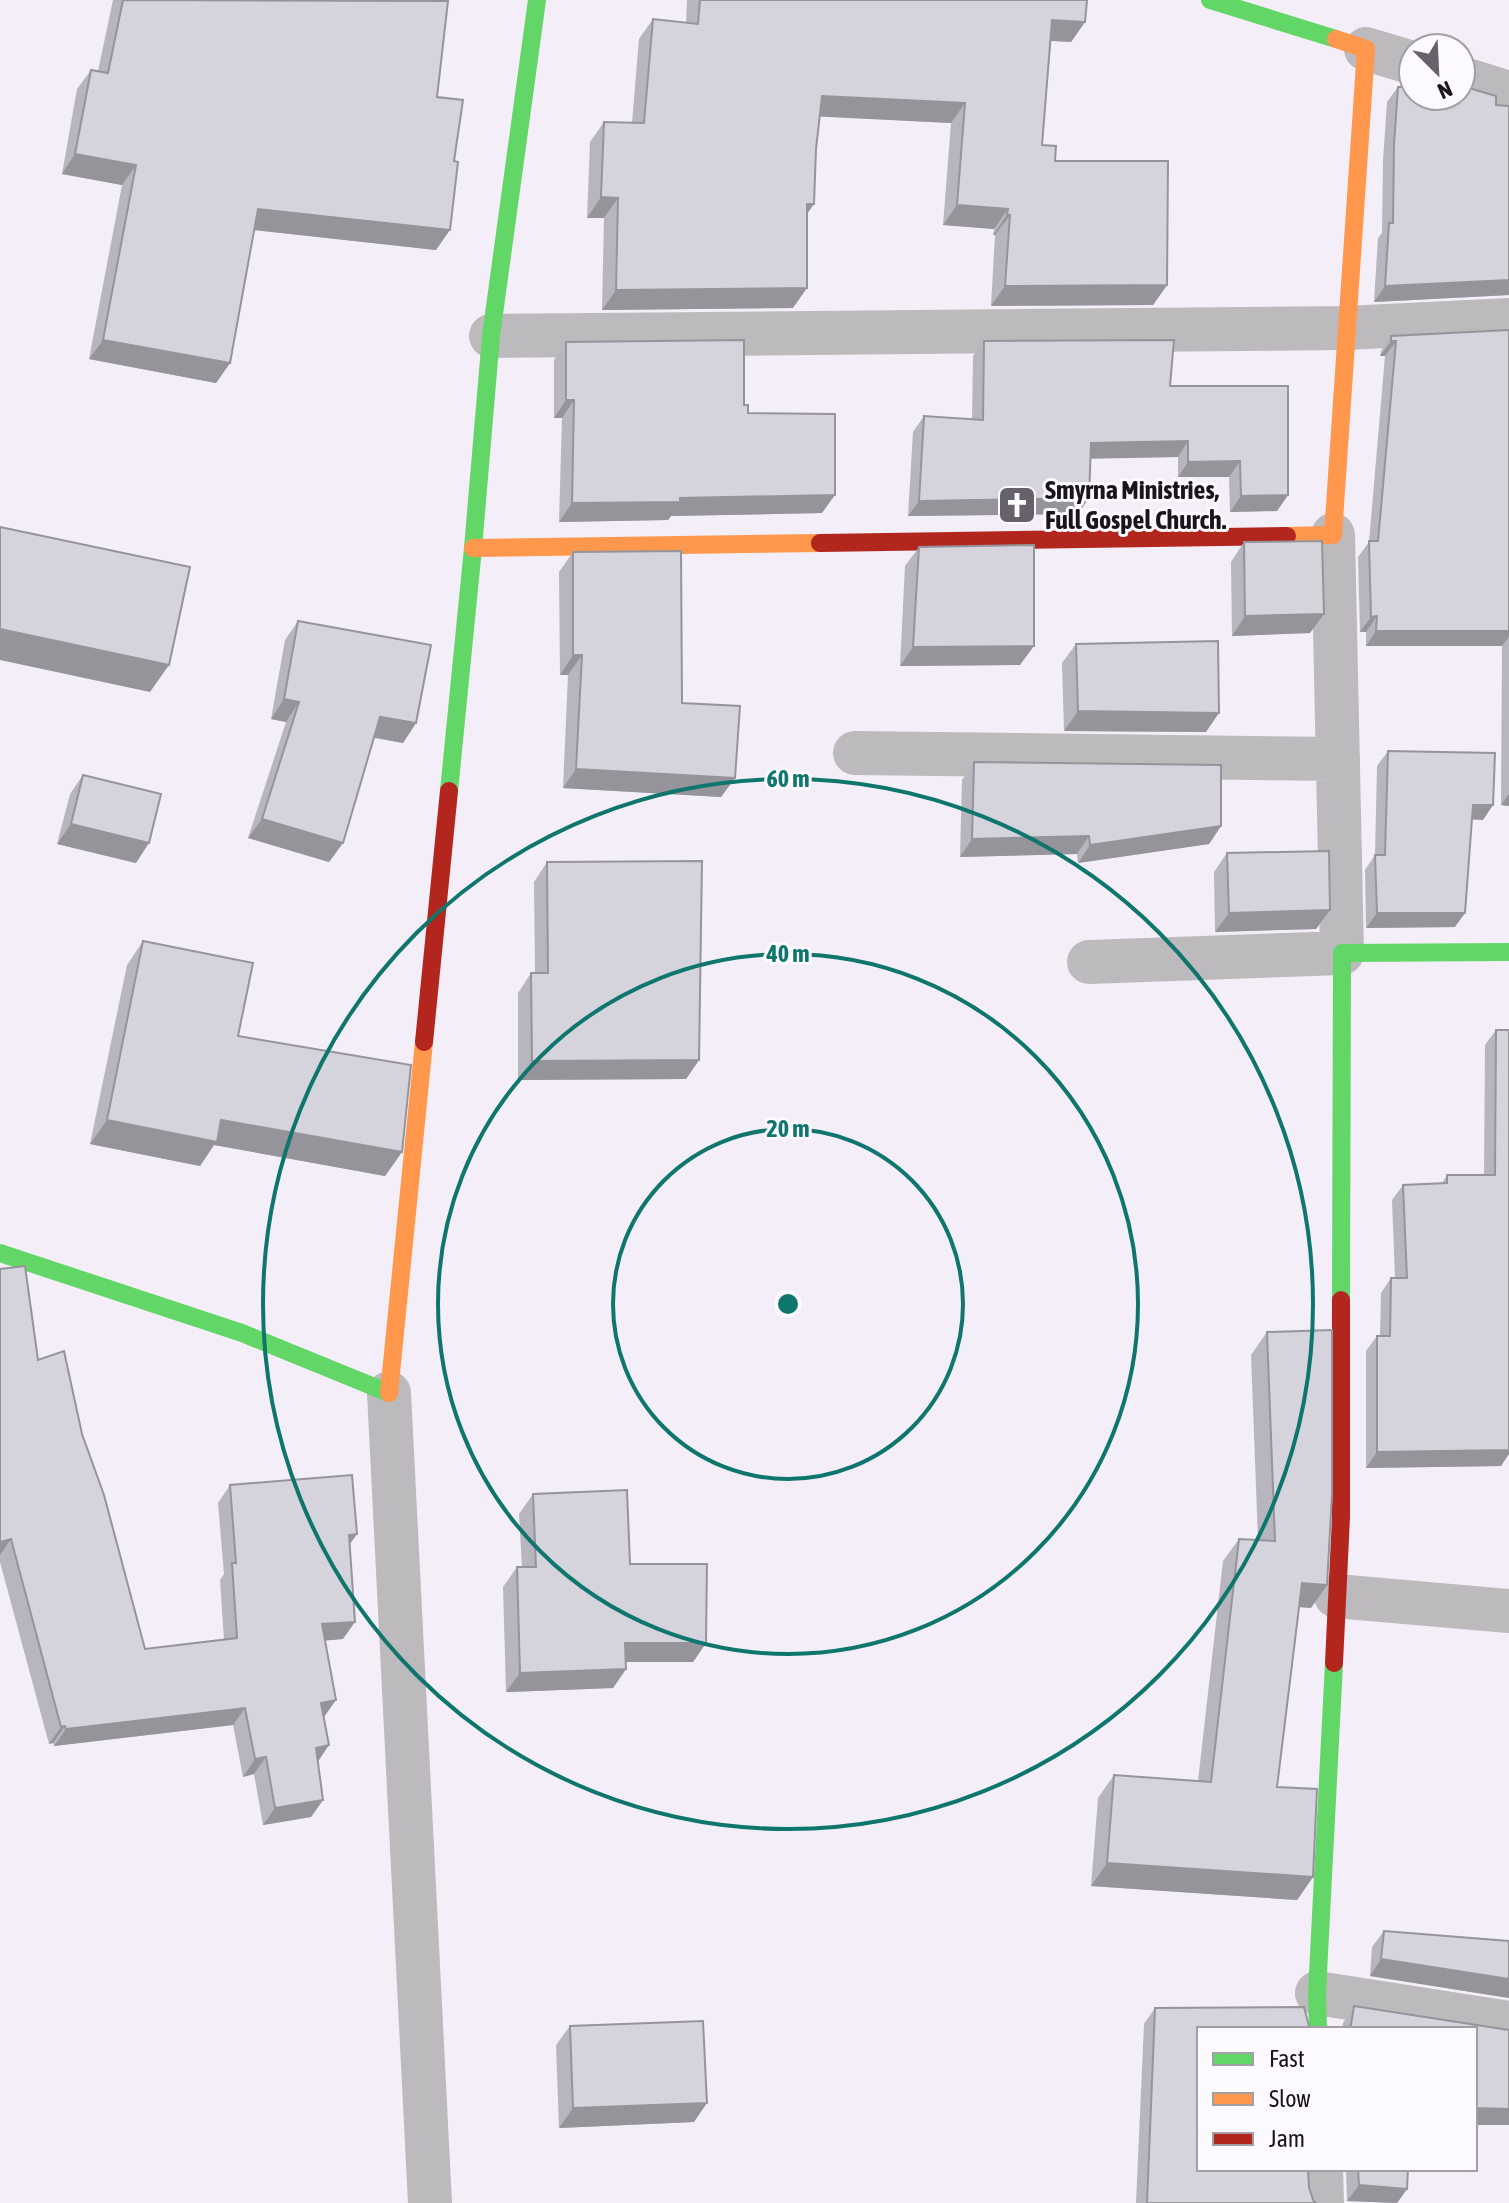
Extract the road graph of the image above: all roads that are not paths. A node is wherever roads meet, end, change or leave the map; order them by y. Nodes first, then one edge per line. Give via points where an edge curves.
1 (537, 0) edge
2 (1210, 0) edge
3 (1366, 49) junction
4 (1397, 58) edge
5 (1477, 83) edge
6 (1509, 93) edge
7 (1509, 320) edge
8 (1346, 328) junction
9 (491, 336) junction
10 (1333, 535) junction
11 (473, 548) junction
12 (855, 753) dead end
13 (1338, 759) junction
14 (1509, 952) edge
15 (1342, 953) junction
16 (1089, 962) dead end
17 (0, 1253) edge
18 (389, 1393) junction
19 (1336, 1596) junction
20 (1509, 1611) edge
21 (1318, 2011) edge
22 (1509, 2023) edge
23 (1321, 2171) edge
24 (430, 2203) edge
25 (1322, 2203) edge

1 - 9 street
2 - 3 street
3 - 4 street
3 - 8 street
5 - 6 street
7 - 8 street
8 - 9 street
8 - 10 street
9 - 11 street
10 - 11 street
10 - 13 street
11 - 18 street
12 - 13 street
13 - 15 street
14 - 15 street
15 - 16 street
15 - 19 street via 1341,1517
17 - 18 street via 242,1333
18 - 24 street
19 - 20 street
19 - 21 street
21 - 22 street
23 - 25 street

